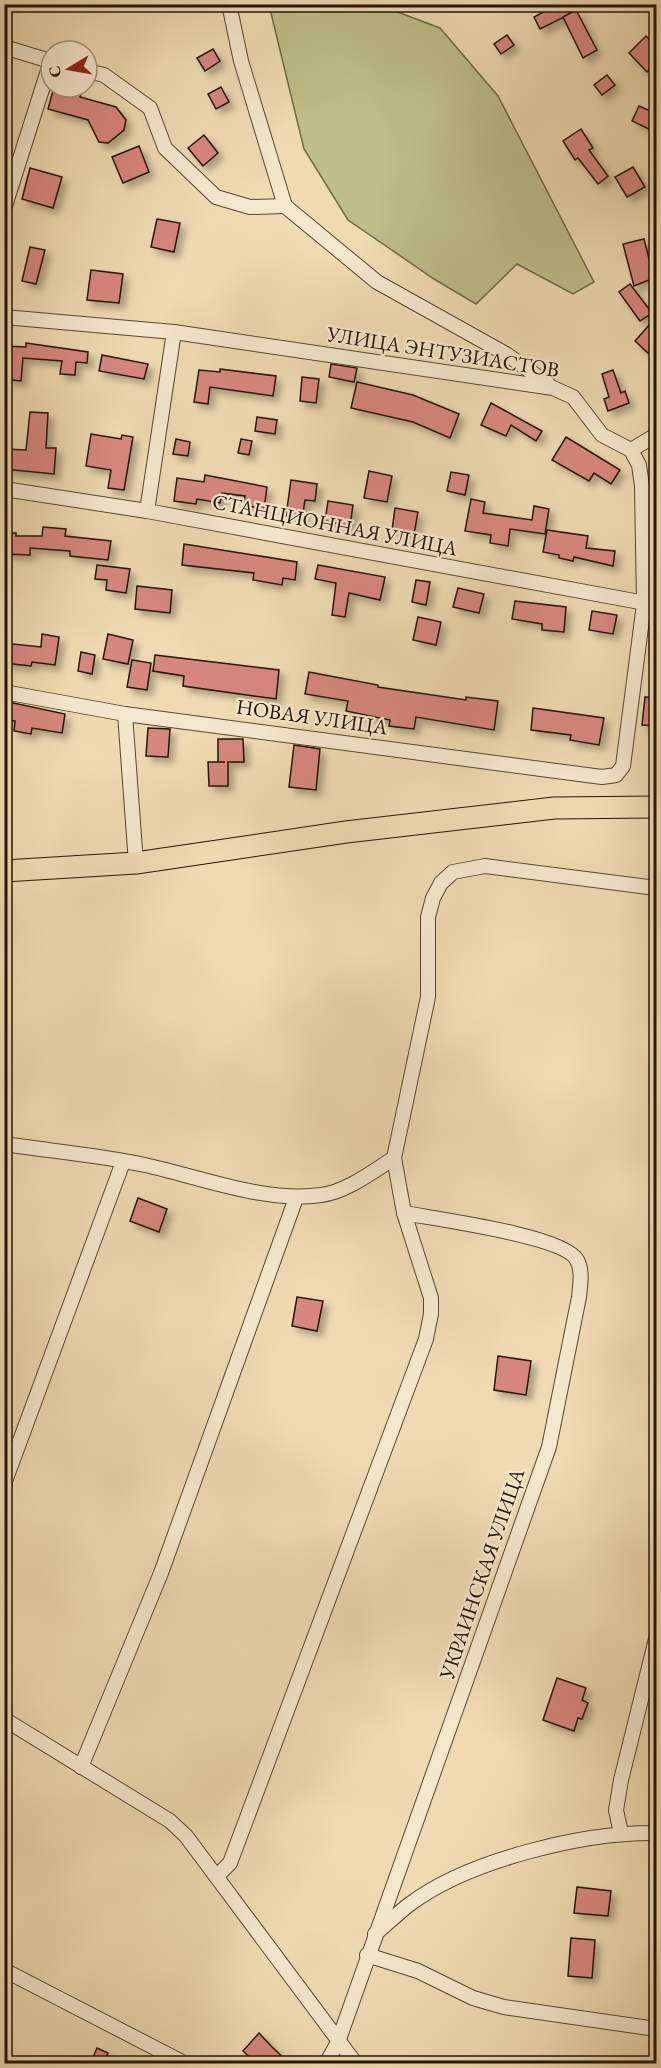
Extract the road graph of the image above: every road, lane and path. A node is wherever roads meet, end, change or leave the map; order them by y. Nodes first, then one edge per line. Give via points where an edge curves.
1 (229, 4) edge
2 (4, 47) edge
3 (39, 58) edge
4 (99, 74) edge
5 (39, 96) edge
6 (285, 206) junction
7 (4, 209) edge
8 (4, 317) edge
9 (174, 332) junction
10 (553, 388) junction
11 (657, 435) edge
12 (631, 450) junction
13 (4, 489) edge
14 (147, 511) junction
15 (650, 604) edge
16 (4, 692) edge
17 (125, 714) junction
18 (657, 807) edge
19 (136, 862) junction
20 (4, 871) edge
21 (657, 888) edge
22 (4, 1144) edge
23 (394, 1158) junction
24 (123, 1161) junction
25 (296, 1197) junction
26 (405, 1213) junction
27 (4, 1484) edge
28 (657, 1639) edge
29 (4, 1719) edge
30 (81, 1767) junction
31 (621, 1833) junction
32 (657, 1833) edge
33 (217, 1876) junction
34 (374, 1936) junction
35 (367, 1954) junction
36 (4, 1970) edge
37 (657, 2029) edge
38 (338, 2042) junction
39 (186, 2064) edge
40 (326, 2064) edge
41 (356, 2064) edge

1 - 6 street via 245,73
2 - 3 street
4 - 6 street via 150,108 165,148 216,197 250,207
5 - 7 street
6 - 10 street via 377,282 506,354
8 - 9 street, УЛИЦА ЭНТУЗИАСТОВ
9 - 10 street, УЛИЦА ЭНТУЗИАСТОВ
9 - 14 street
10 - 12 street, УЛИЦА ЭНТУЗИАСТОВ via 573,397 602,435
11 - 12 street
12 - 15 street via 639,465 642,486
13 - 14 street, СТАНЦИОННАЯ УЛИЦА
14 - 15 street, СТАНЦИОННАЯ УЛИЦА
15 - 17 street, НОВАЯ УЛИЦА via 622,766 616,775 602,777
16 - 17 street, НОВАЯ УЛИЦА
17 - 19 street
18 - 19 main road via 515,812
19 - 20 main road
21 - 23 street via 485,866 453,872 441,883 428,917 428,997
22 - 24 street
23 - 25 street via 324,1195
23 - 26 street
24 - 25 street
24 - 27 street
25 - 30 street via 161,1573
26 - 33 street via 431,1298 426,1338 230,1863
26 - 34 street, УКРАИНСКАЯ УЛИЦА via 545,1240 568,1250 578,1261 580,1275 549,1447
28 - 31 street via 621,1780 616,1810
29 - 30 street
30 - 33 street via 170,1821
31 - 32 street
31 - 34 street via 554,1846 476,1869 411,1903
33 - 38 street
34 - 35 street, УКРАИНСКАЯ УЛИЦА
35 - 37 street via 504,2007
35 - 38 street, УКРАИНСКАЯ УЛИЦА
36 - 39 street
38 - 40 street, УКРАИНСКАЯ УЛИЦА
38 - 41 street

